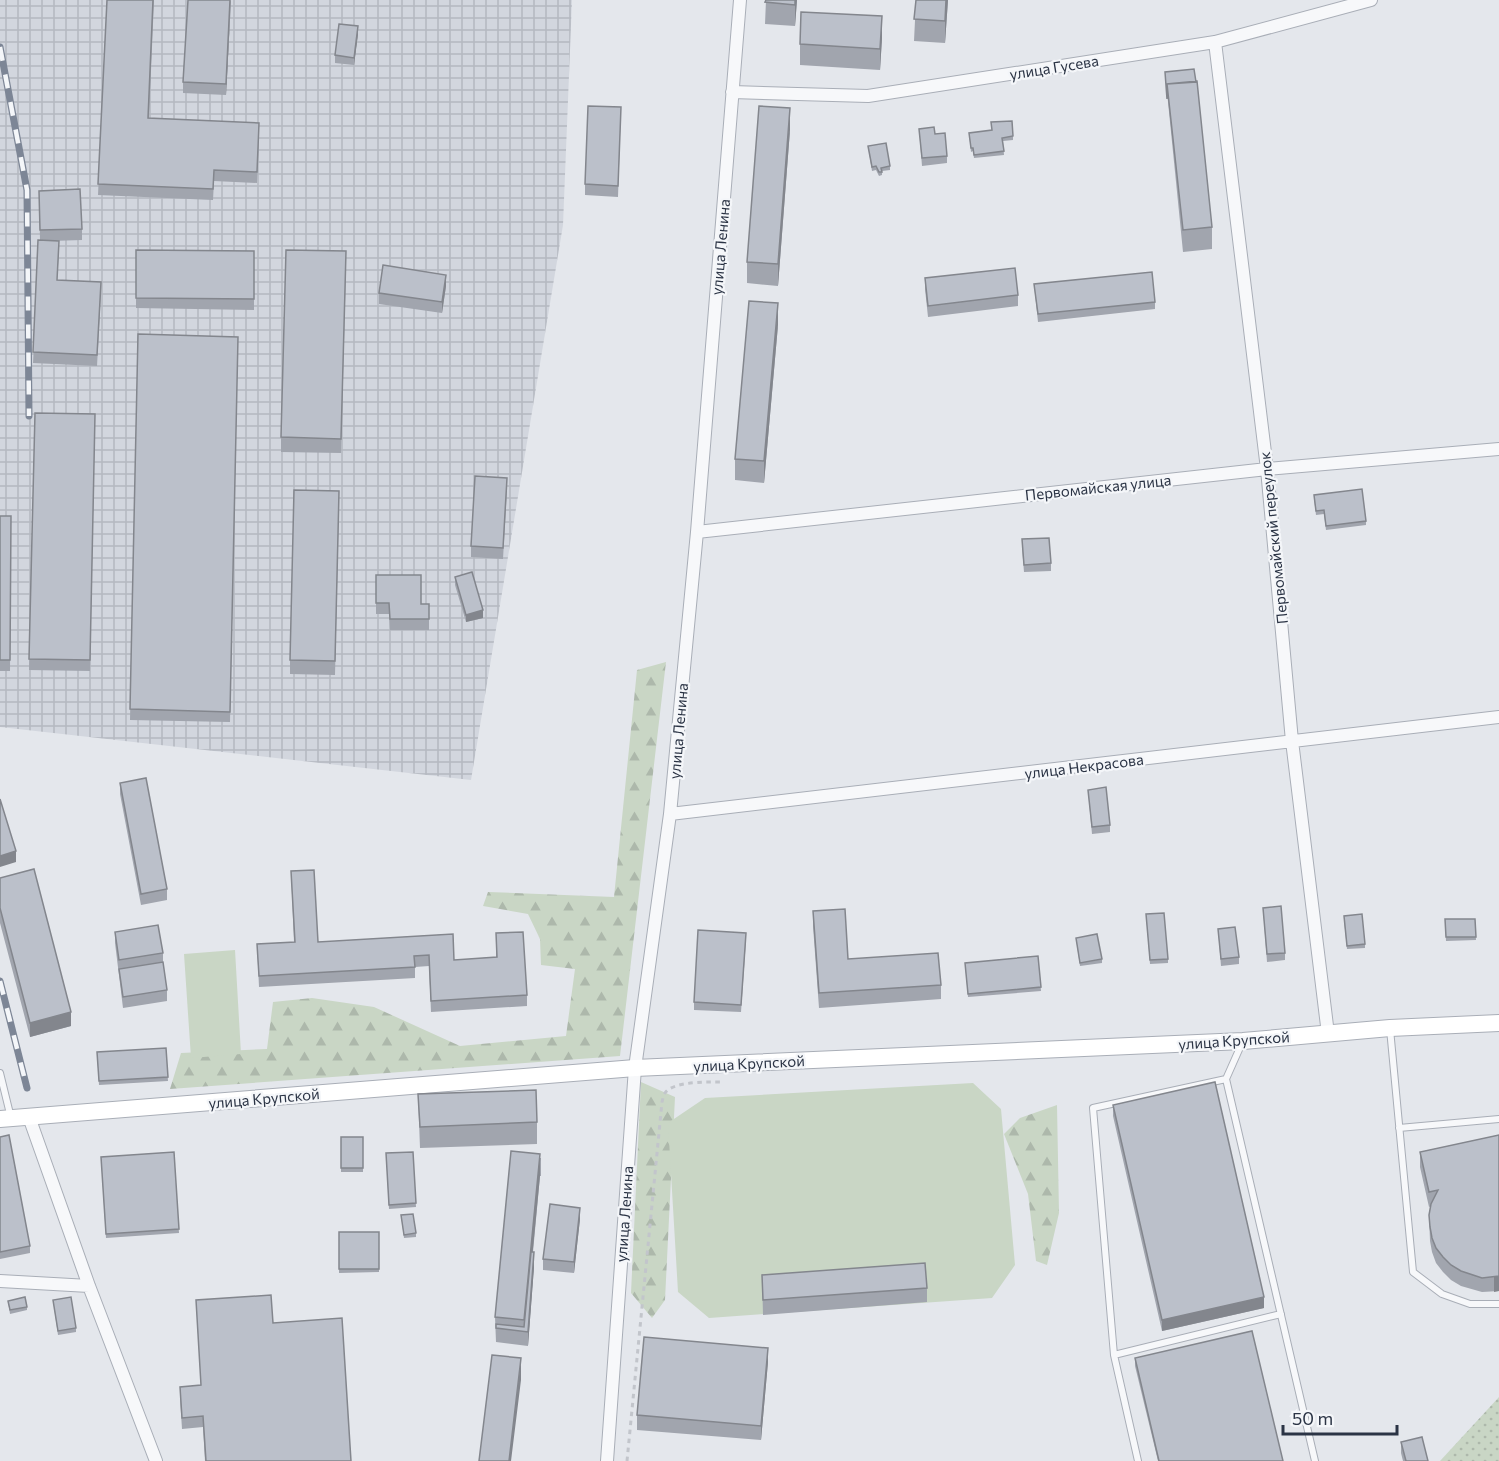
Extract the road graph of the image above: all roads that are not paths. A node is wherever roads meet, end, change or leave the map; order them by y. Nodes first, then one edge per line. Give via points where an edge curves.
1 (740, 0) edge
2 (1371, 0) edge
3 (1215, 42) junction
4 (732, 92) junction
5 (1499, 449) edge
6 (1267, 469) junction
7 (697, 532) junction
8 (1499, 717) edge
9 (1292, 741) junction
10 (670, 814) junction
11 (1499, 1023) edge
12 (1390, 1028) junction
13 (1328, 1034) junction
14 (1243, 1041) junction
15 (635, 1068) junction
16 (0, 1073) edge
17 (1226, 1079) junction
18 (29, 1117) junction
19 (6, 1119) edge
20 (1499, 1119) edge
21 (1399, 1128) junction
22 (0, 1281) edge
23 (89, 1286) junction
24 (1499, 1304) edge
25 (1281, 1314) junction
26 (1114, 1354) junction
27 (156, 1461) edge
28 (607, 1461) edge
29 (1138, 1461) edge
30 (1315, 1461) edge

1 - 4 street, улица Ленина
2 - 3 street, улица Гусева
3 - 4 street, улица Гусева via 868,96
3 - 6 street, Первомайский переулок
4 - 7 street, улица Ленина
5 - 6 street, Первомайская улица
6 - 7 street, Первомайская улица
6 - 9 street, Первомайский переулок
7 - 10 street, улица Ленина
8 - 9 street, улица Некрасова
9 - 10 street, улица Некрасова
9 - 13 street, Первомайский переулок
10 - 15 street, улица Ленина
11 - 12 street, улица Крупской
12 - 13 street, улица Крупской
12 - 21 lane
13 - 14 street, улица Крупской
14 - 15 street, улица Крупской
14 - 17 lane
15 - 18 street, улица Крупской
15 - 28 street, улица Ленина
16 - 19 lane
17 - 25 lane
17 - 26 lane via 1093,1108
18 - 19 street, улица Крупской
18 - 23 street
20 - 21 lane
21 - 24 lane via 1413,1272 1442,1294 1470,1304
22 - 23 street
23 - 27 street
25 - 26 lane
25 - 30 lane
26 - 29 lane

